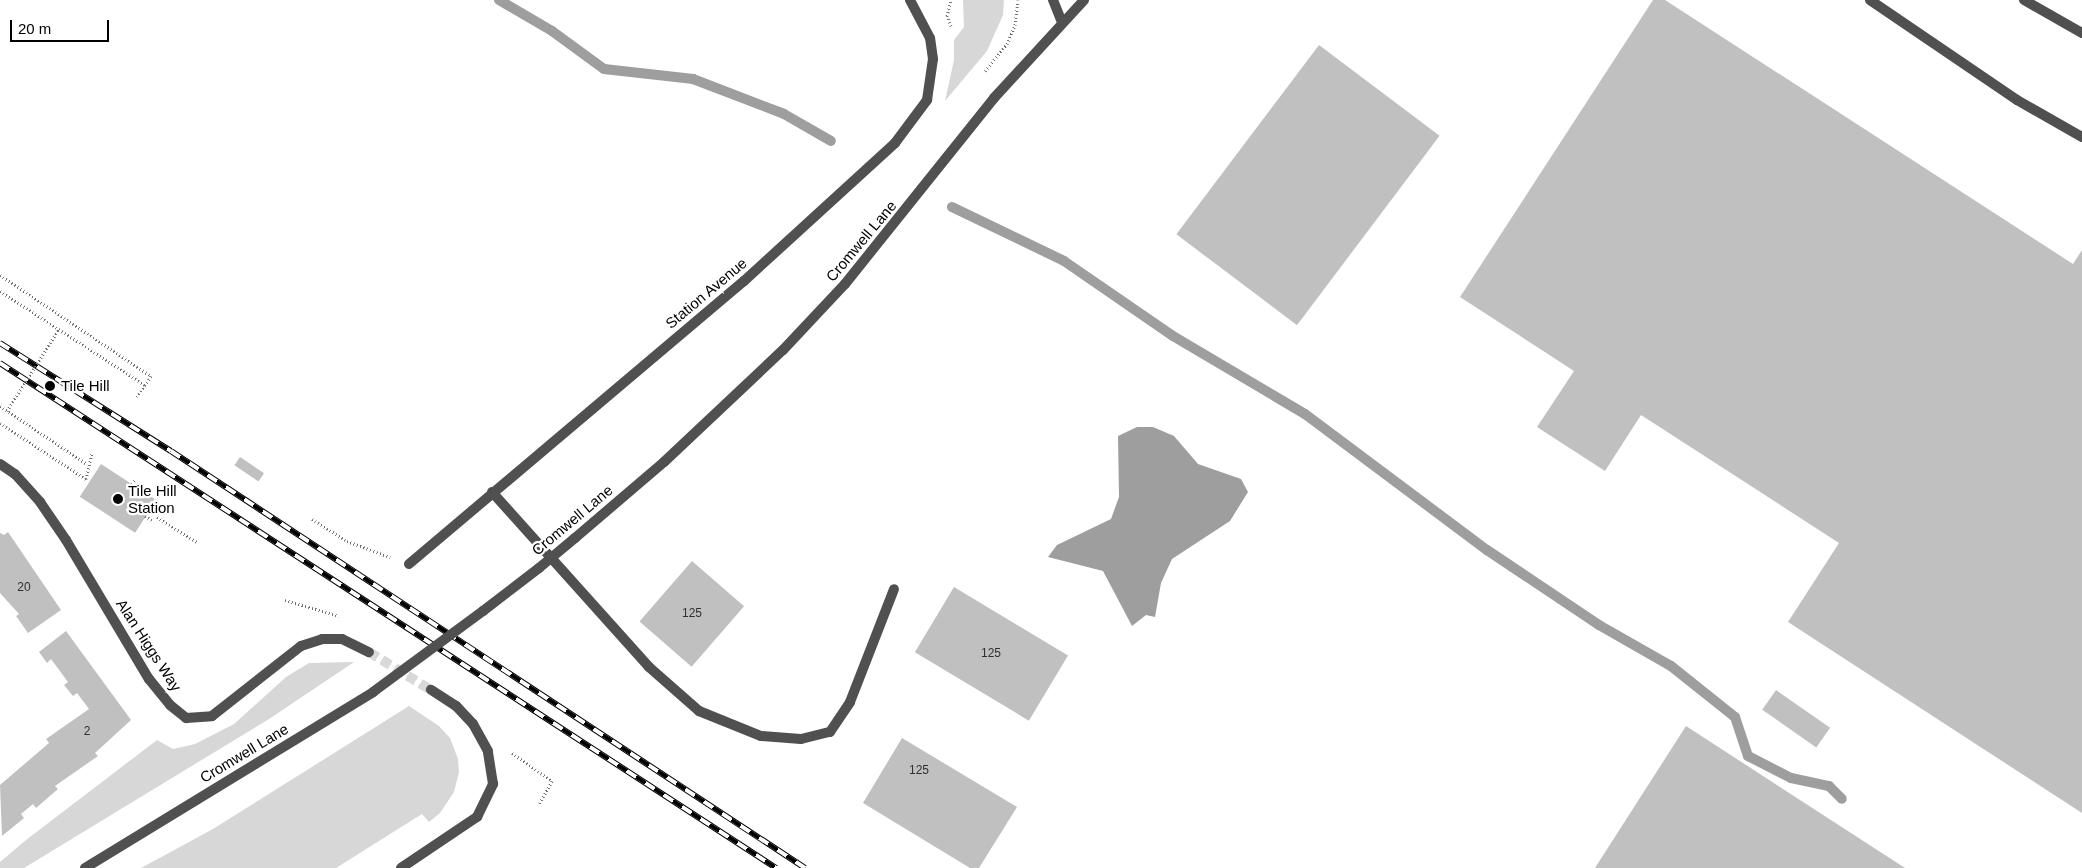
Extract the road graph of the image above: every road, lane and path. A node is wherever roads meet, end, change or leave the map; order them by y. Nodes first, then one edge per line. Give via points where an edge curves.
1 (910, 0) edge
2 (945, 0) edge
3 (1018, 0) edge
4 (1053, 0) edge
5 (1084, 0) edge
6 (1870, 0) edge
7 (2024, 0) edge
8 (948, 6) dead end
9 (1062, 22) junction
10 (2082, 33) edge
11 (982, 75) dead end
12 (2082, 137) edge
13 (0, 275) edge
14 (0, 291) edge
15 (59, 330) junction
16 (145, 385) junction
17 (137, 397) dead end
18 (0, 406) edge
19 (7, 410) junction
20 (0, 423) edge
21 (92, 454) dead end
22 (0, 464) edge
23 (88, 464) junction
24 (135, 480) dead end
25 (132, 484) dead end
26 (492, 492) junction
27 (145, 516) dead end
28 (157, 517) dead end
29 (312, 519) dead end
30 (154, 522) dead end
31 (197, 542) dead end
32 (409, 564) joint
33 (894, 589) dead end
34 (369, 652) tunnel mouth
35 (431, 690) tunnel mouth
36 (85, 868) edge
37 (401, 868) edge

1 - 26 street, Station Avenue via 930,38 934,59 927,100 894,143 744,281
2 - 8 path
3 - 11 path via 1016,25 1007,44
4 - 9 street
5 - 9 street
6 - 12 street via 2017,100
7 - 10 street
9 - 36 street, Cromwell Lane, bridge via 994,98 898,221 783,350 677,450 539,568 373,692
13 - 16 path via 151,376
14 - 15 path
15 - 16 path
15 - 19 path, bridge
16 - 17 path
18 - 19 path
19 - 23 path
20 - 23 path via 86,479
21 - 23 path
22 - 34 street, Alan Higgs Way via 15,474 40,502 150,679 170,705 186,718 212,716 301,646 322,639 342,639
24 - 25 path
26 - 32 street, Station Avenue
26 - 33 street via 649,667 699,711 760,736 801,739 830,732 850,702
27 - 30 path
28 - 31 path
29 - 32 path via 346,541
35 - 37 street via 456,706 473,724 488,751 493,784 477,817

